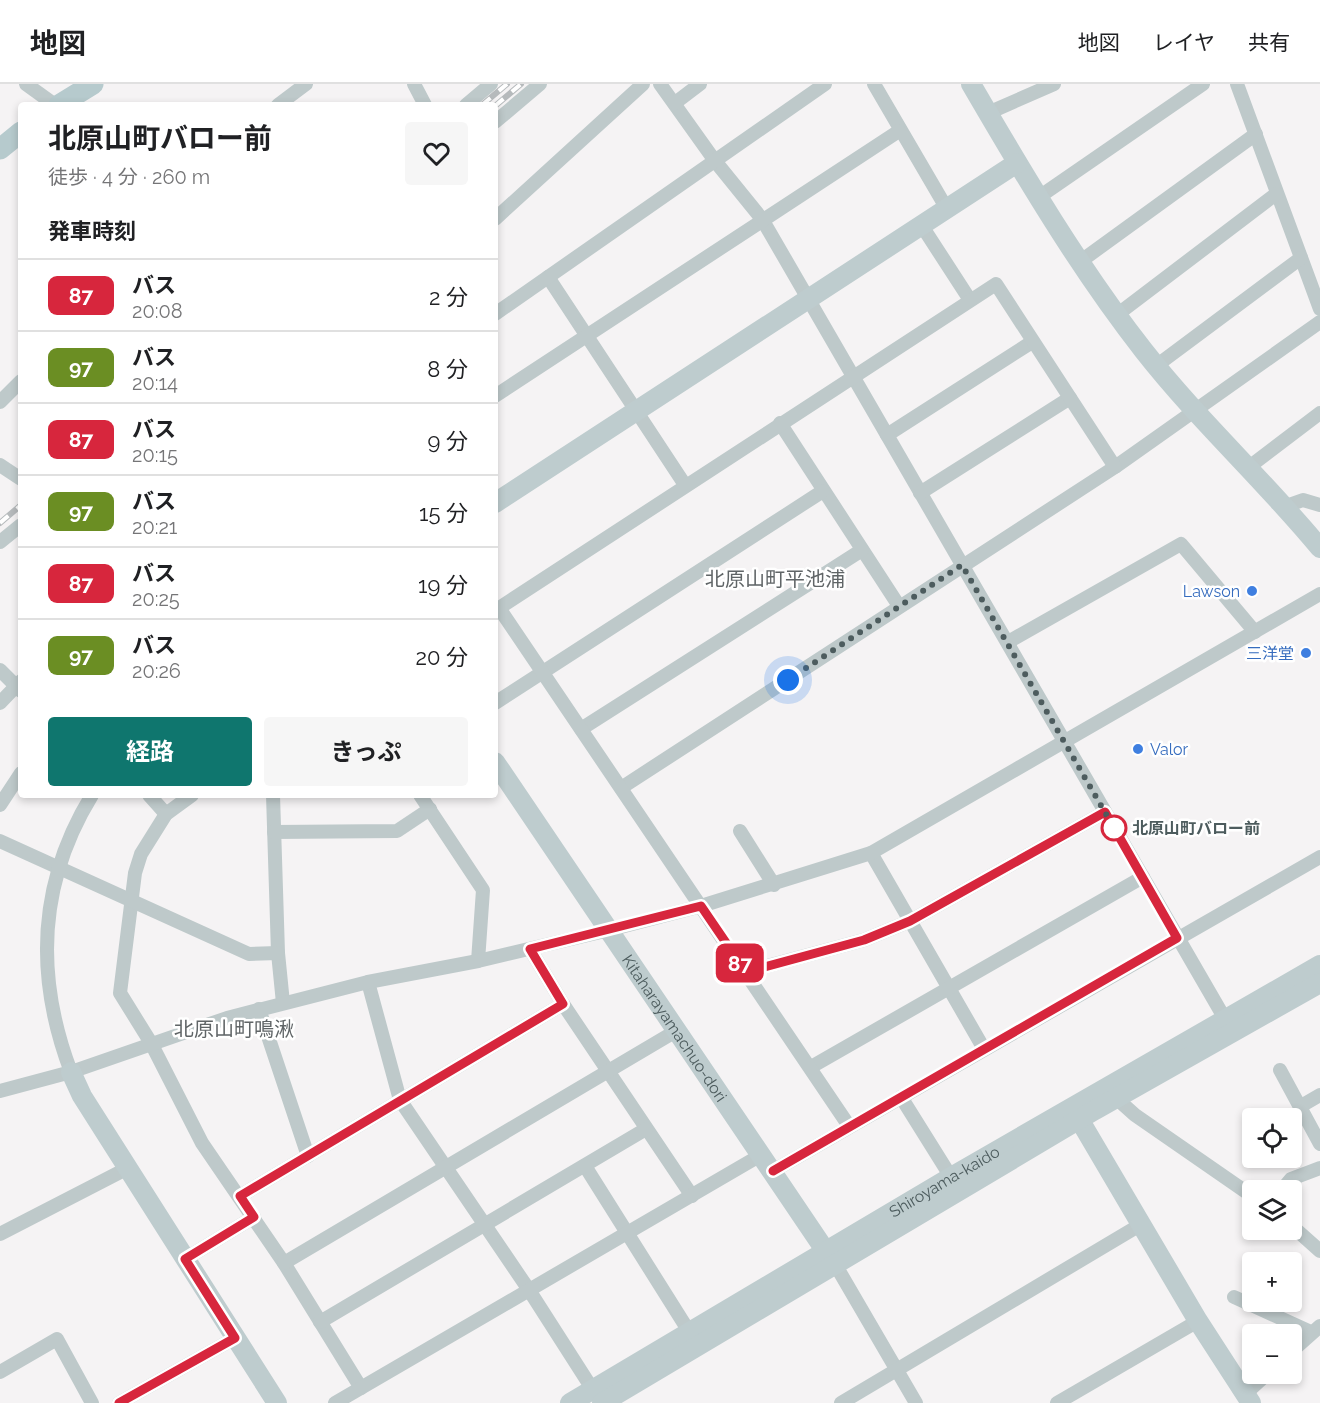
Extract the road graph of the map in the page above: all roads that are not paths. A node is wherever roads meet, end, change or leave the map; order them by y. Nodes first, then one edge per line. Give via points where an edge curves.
1 (26, 84) edge
2 (93, 84) edge
3 (306, 84) edge
4 (414, 84) edge
5 (491, 84) edge
6 (540, 84) edge
7 (643, 84) edge
8 (660, 84) edge
9 (700, 84) edge
10 (825, 84) edge
11 (873, 84) edge
12 (971, 84) edge
13 (1054, 84) edge
14 (1203, 84) edge
15 (1237, 84) edge
16 (53, 102) edge
17 (62, 102) edge
18 (282, 102) edge
19 (423, 102) edge
20 (470, 102) edge
21 (675, 103) junction
22 (988, 113) junction
23 (498, 119) edge
24 (899, 131) junction
25 (18, 134) edge
26 (1256, 134) junction
27 (0, 149) edge
28 (715, 161) junction
29 (1017, 163) junction
30 (1276, 195) junction
31 (1039, 197) junction
32 (947, 208) junction
33 (498, 216) edge
34 (762, 219) junction
35 (922, 226) junction
36 (1301, 258) junction
37 (1081, 261) junction
38 (548, 277) junction
39 (809, 300) junction
40 (970, 300) junction
41 (1320, 309) edge
42 (498, 312) edge
43 (1118, 314) junction
44 (1320, 322) edge
45 (588, 336) junction
46 (1032, 342) junction
47 (1156, 366) junction
48 (853, 378) junction
49 (18, 384) edge
50 (498, 394) edge
51 (1070, 398) junction
52 (0, 402) edge
53 (637, 412) junction
54 (1195, 412) junction
55 (1320, 413) edge
56 (780, 423) junction
57 (887, 435) junction
58 (0, 465) edge
59 (1115, 466) junction
60 (1249, 467) junction
61 (18, 477) edge
62 (685, 485) junction
63 (824, 491) junction
64 (920, 493) junction
65 (498, 501) edge
66 (1319, 503) edge
67 (1286, 506) junction
68 (18, 527) edge
69 (0, 542) edge
70 (1320, 548) edge
71 (862, 550) junction
72 (962, 565) junction
73 (1320, 594) edge
74 (899, 606) junction
75 (1255, 632) junction
76 (1008, 642) junction
77 (0, 670) edge
78 (542, 672) junction
79 (18, 685) edge
80 (18, 687) edge
81 (498, 702) edge
82 (0, 703) edge
83 (581, 729) junction
84 (1065, 741) junction
85 (498, 766) edge
86 (18, 778) edge
87 (621, 788) junction
88 (90, 798) edge
89 (152, 798) edge
90 (188, 798) edge
91 (273, 798) edge
92 (422, 798) edge
93 (0, 805) edge
94 (429, 809) junction
95 (1105, 812) junction
96 (166, 814) junction
97 (740, 831) dead end
98 (274, 832) junction
99 (0, 841) edge
100 (872, 853) junction
101 (1320, 857) edge
102 (59, 868) junction
103 (1143, 877) junction
104 (774, 885) junction
105 (133, 902) junction
106 (701, 906) junction
107 (910, 921) junction
108 (609, 930) junction
109 (1177, 938) junction
110 (530, 949) junction
111 (278, 953) junction
112 (478, 961) junction
113 (1320, 965) edge
114 (746, 972) junction
115 (368, 982) junction
116 (1320, 983) edge
117 (950, 987) junction
118 (283, 1003) junction
119 (563, 1004) junction
120 (259, 1009) junction
121 (1226, 1019) junction
122 (675, 1031) junction
123 (151, 1043) junction
124 (984, 1049) junction
125 (811, 1067) junction
126 (1280, 1070) dead end
127 (608, 1071) junction
128 (71, 1072) junction
129 (0, 1091) edge
130 (1320, 1095) edge
131 (901, 1097) junction
132 (1116, 1098) junction
133 (400, 1100) junction
134 (1301, 1106) junction
135 (1079, 1119) junction
136 (849, 1126) junction
137 (646, 1130) junction
138 (1320, 1144) edge
139 (761, 1155) junction
140 (308, 1156) junction
141 (585, 1166) junction
142 (128, 1168) junction
143 (444, 1168) junction
144 (1320, 1168) edge
145 (773, 1171) junction
146 (951, 1177) junction
147 (1290, 1180) edge
148 (1242, 1189) edge
149 (240, 1196) junction
150 (692, 1196) junction
151 (254, 1217) junction
152 (485, 1225) junction
153 (1140, 1225) junction
154 (0, 1234) edge
155 (627, 1235) junction
156 (1302, 1235) edge
157 (1320, 1251) edge
158 (830, 1258) junction
159 (185, 1259) junction
160 (284, 1263) junction
161 (529, 1290) junction
162 (1234, 1297) dead end
163 (1198, 1321) junction
164 (320, 1322) junction
165 (1316, 1329) edge
166 (690, 1333) junction
167 (235, 1338) junction
168 (1302, 1342) edge
169 (896, 1370) junction
170 (0, 1372) edge
171 (1259, 1384) edge
172 (361, 1388) junction
173 (597, 1396) edge
174 (1248, 1399) edge
175 (92, 1403) edge
176 (119, 1403) edge
177 (277, 1403) edge
178 (335, 1403) edge
179 (570, 1403) edge
180 (841, 1403) edge
181 (916, 1403) edge
182 (1057, 1403) edge

1 - 16 street
2 - 17 main road
3 - 18 street
4 - 19 street
5 - 20 street
6 - 23 street
7 - 33 street
8 - 21 street
9 - 21 street
10 - 28 street
11 - 24 street
12 - 22 street
13 - 22 street
14 - 31 street
15 - 26 street
21 - 28 street
22 - 29 street
24 - 32 street
24 - 34 street
25 - 27 main road
26 - 30 street
26 - 37 street
28 - 34 street
28 - 38 street
29 - 31 street
29 - 32 street
30 - 36 street
30 - 43 street
31 - 37 street
32 - 35 street
34 - 39 street
34 - 45 street
35 - 39 street
35 - 40 street
36 - 41 street
36 - 47 street
37 - 43 street
38 - 42 street
38 - 45 street
39 - 48 street
39 - 53 street
40 - 46 street via 996,284
40 - 48 street
43 - 47 street
44 - 54 street
45 - 50 street
45 - 53 street
46 - 51 street
46 - 57 street
47 - 54 street
48 - 56 street
48 - 57 street
49 - 52 street
51 - 59 street
51 - 64 street
53 - 62 street
53 - 65 street
54 - 59 street
54 - 60 street
55 - 60 street
56 - 62 street
56 - 63 street
57 - 64 street
58 - 61 street
59 - 72 street
60 - 67 street
62 - 78 street via 499,608
63 - 71 street
63 - 78 street
64 - 72 street
66 - 67 street via 1296,500
67 - 70 street
68 - 69 street
71 - 74 street
71 - 83 street
72 - 74 street
72 - 76 street
73 - 75 street
74 - 87 street
75 - 76 street via 1181,544
75 - 84 street
76 - 84 street
77 - 79 street
78 - 81 street
78 - 83 street
80 - 82 street
83 - 87 street
84 - 95 street
84 - 100 street
85 - 108 street, Kitaharayamachuo-dori
86 - 93 street
87 - 106 street
88 - 102 street
89 - 96 street
90 - 96 street
91 - 98 street
92 - 94 street
94 - 98 street via 397,831
94 - 112 street via 483,890
95 - 103 street
95 - 107 street
96 - 105 street via 141,854
97 - 104 street
98 - 111 street
99 - 102 street
100 - 104 street
100 - 107 street
101 - 109 street
102 - 105 street
102 - 128 street via 48,923 47,976 59,1040
103 - 109 street
103 - 117 street
104 - 106 street
105 - 111 street via 249,954
105 - 123 street via 120,993
106 - 108 street
106 - 114 street
107 - 114 street via 864,940
107 - 117 street
108 - 110 street
108 - 122 street, Kitaharayamachuo-dori
109 - 121 street
109 - 124 street
110 - 112 street
110 - 119 street
111 - 118 street
112 - 115 street
113 - 121 street, Shiroyama-kaido
114 - 125 street
115 - 118 street
115 - 133 street
116 - 132 street, Shiroyama-kaido
117 - 124 street
117 - 125 street
118 - 120 street
119 - 127 street
119 - 133 street
120 - 123 street
120 - 140 street
121 - 146 street, Shiroyama-kaido
122 - 127 street
122 - 139 street, Kitaharayamachuo-dori
123 - 128 street
123 - 149 street via 202,1143
124 - 131 street
125 - 136 street
126 - 134 street
127 - 137 street
127 - 143 street
128 - 129 street
128 - 142 street
130 - 134 street
131 - 136 street
131 - 146 street
132 - 135 street, Shiroyama-kaido
132 - 148 street
133 - 140 street
133 - 143 street
134 - 138 street
135 - 153 street
135 - 158 street, Shiroyama-kaido
136 - 145 street
137 - 141 street
137 - 150 street
139 - 145 street, Kitaharayamachuo-dori
139 - 150 street
140 - 149 street
141 - 152 street
141 - 155 street
142 - 154 street
142 - 159 street
143 - 152 street
143 - 160 street
144 - 147 street
145 - 158 street, Kitaharayamachuo-dori
146 - 158 street, Shiroyama-kaido
149 - 151 street
150 - 155 street
151 - 159 street
151 - 160 street
152 - 161 street
152 - 164 street
153 - 163 street
153 - 169 street
155 - 161 street
155 - 166 street
156 - 157 street
158 - 166 street, Shiroyama-kaido
158 - 169 street
158 - 173 street, Shiroyama-kaido
159 - 167 street
160 - 164 street
161 - 172 street
161 - 173 street
162 - 165 street
163 - 174 street
163 - 182 street
164 - 172 street
165 - 168 street
166 - 173 street, Shiroyama-kaido
167 - 176 street
167 - 177 street
169 - 180 street
169 - 181 street
170 - 175 street via 57,1339
171 - 174 street
172 - 178 street
173 - 179 street, Shiroyama-kaido

